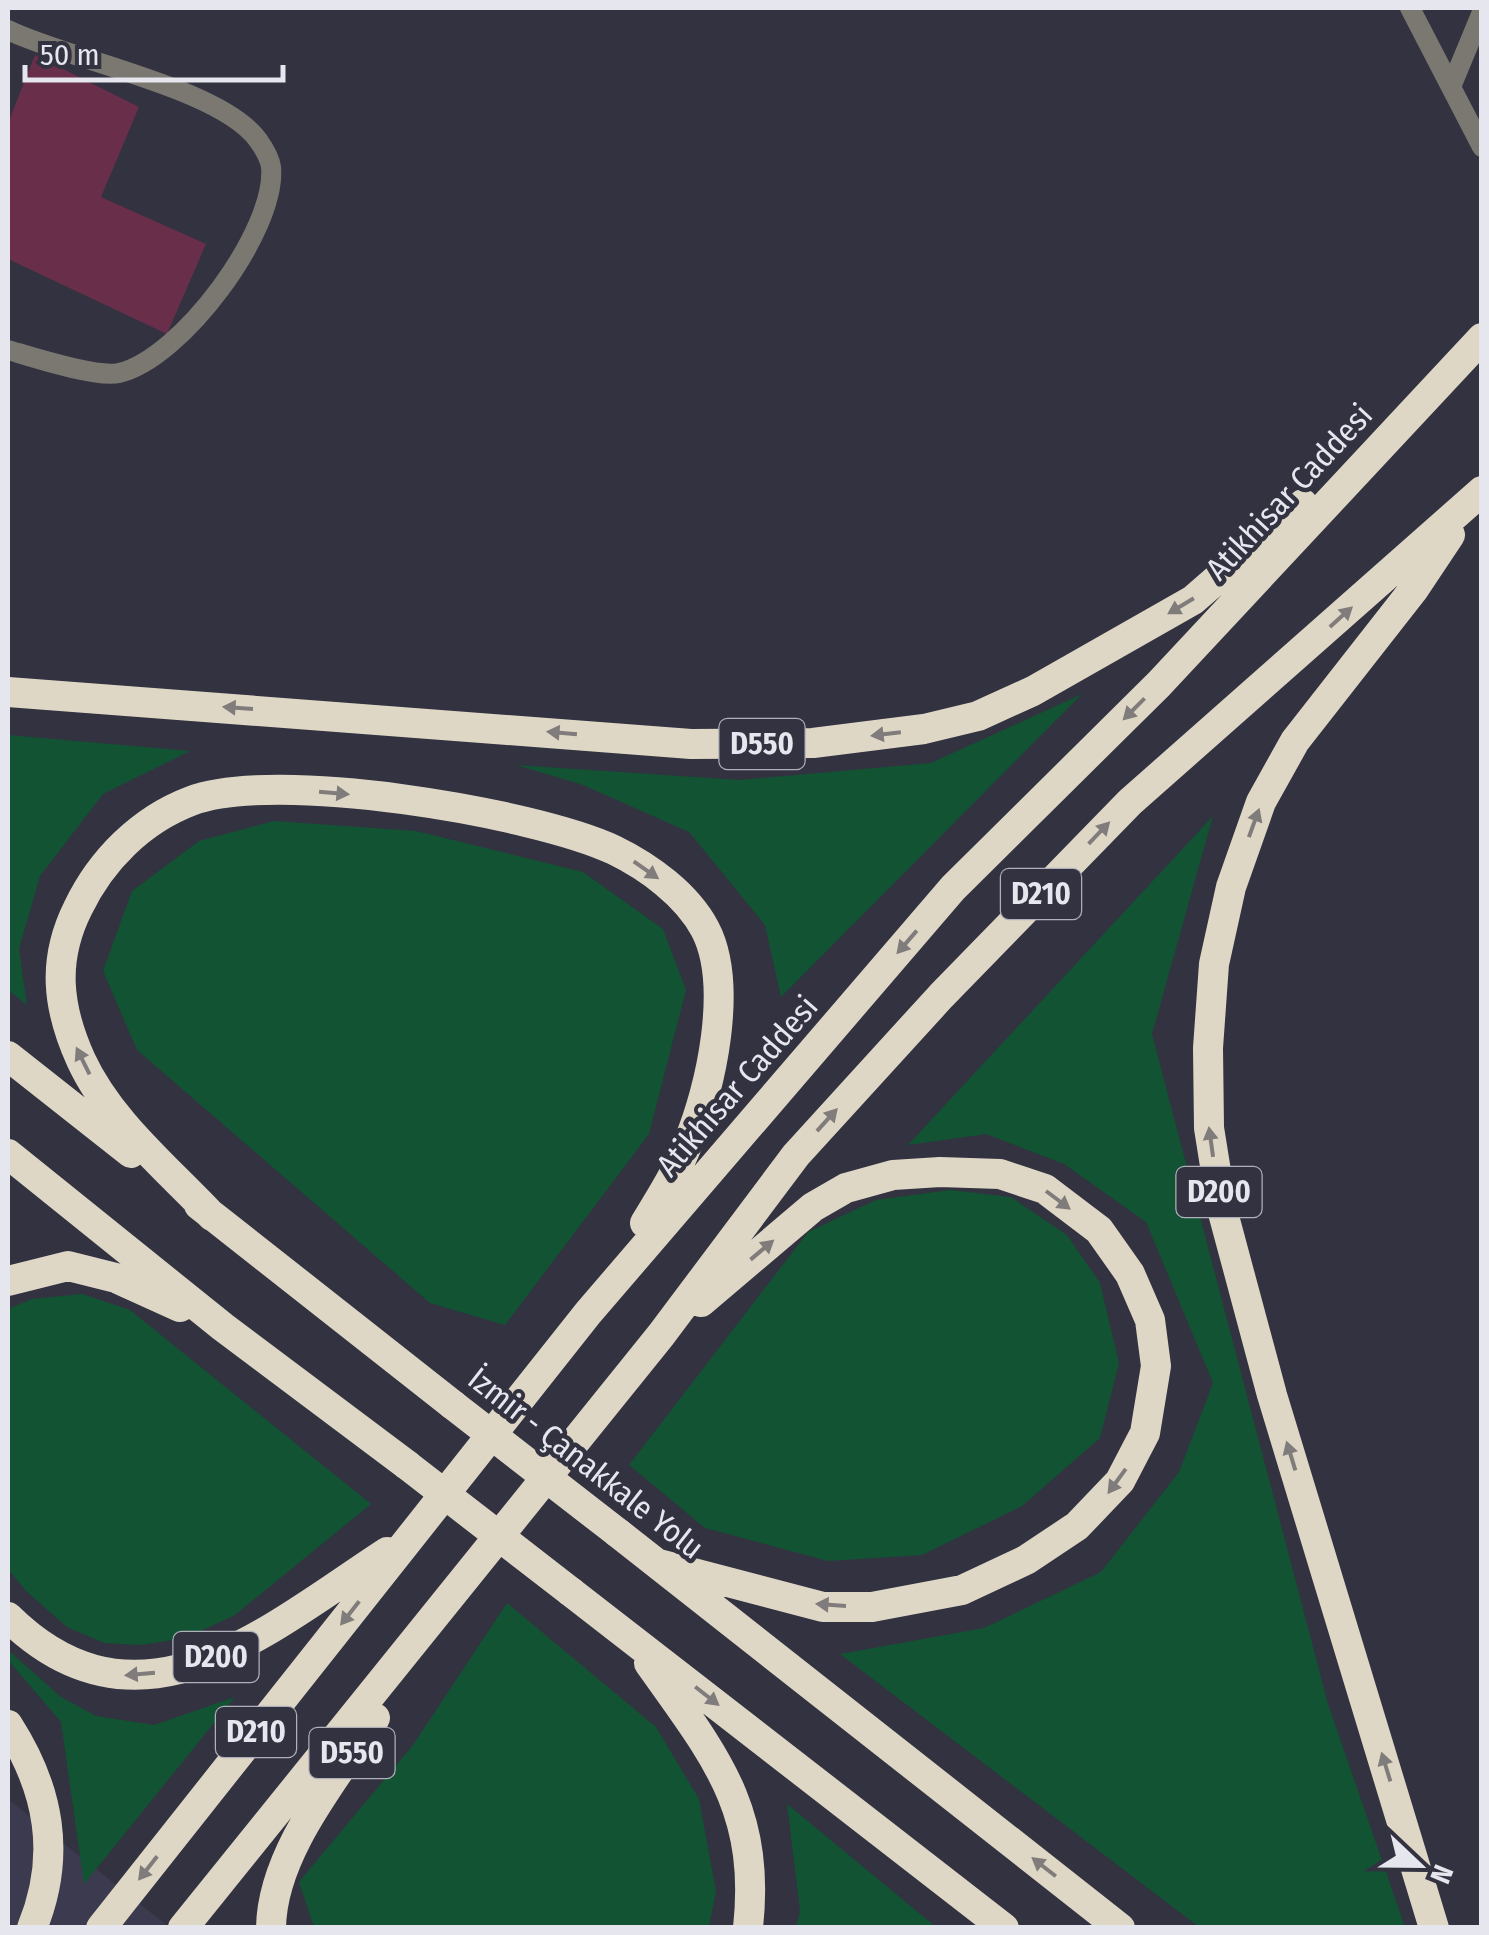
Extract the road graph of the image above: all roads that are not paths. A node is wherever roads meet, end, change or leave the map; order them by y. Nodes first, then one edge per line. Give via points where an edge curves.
1 (1410, 8) edge
2 (1482, 12) edge
3 (8, 30) edge
4 (1452, 86) junction
5 (1482, 148) edge
6 (1482, 338) edge
7 (8, 350) edge
8 (1415, 408) junction
9 (1477, 496) edge
10 (8, 692) edge
11 (8, 1056) edge
12 (8, 1154) edge
13 (212, 1216) junction
14 (8, 1281) edge
15 (588, 1313) junction
16 (224, 1327) junction
17 (660, 1336) junction
18 (410, 1536) junction
19 (659, 1564) junction
20 (459, 1588) junction
21 (8, 1616) edge
22 (630, 1636) junction
23 (8, 1725) edge
24 (32, 1928) edge
25 (101, 1928) edge
26 (183, 1928) edge
27 (271, 1928) edge
28 (748, 1928) edge
29 (1004, 1928) edge
30 (1120, 1928) edge
31 (1434, 1928) edge

1 - 4 street
2 - 4 street
3 - 7 street via 220,110 256,137 271,163 270,195 242,256 196,322 152,359 117,374
4 - 5 street
6 - 8 highway, Atikhisar Caddesi / D200
8 -> 10 highway, D550 via 1192,600 1033,691 978,716 924,730 813,743 690,744
8 -> 15 highway, Atikhisar Caddesi / D200 via 1159,684 953,888
17 -> 9 highway, D210 via 796,1155 954,982 1130,802
31 -> 9 highway, D200 via 1222,1209 1209,1128 1208,1048 1214,964 1231,887 1261,802 1295,741
11 - 13 highway, İzmir - Çanakkale Yolu
12 - 16 highway
13 -> 15 highway via 109,1107 65,1015 58,972 68,928 90,884 152,821 232,790 358,795 522,820 588,840 645,868 682,898 706,930 716,969 718,1014 689,1141
13 - 19 highway, İzmir - Çanakkale Yolu, bridge
14 - 16 highway via 68,1266 116,1278
15 - 18 highway, Atikhisar Caddesi / D200
16 - 22 highway, bridge
17 -> 19 highway via 813,1207 846,1188 893,1175 1000,1174 1045,1190 1099,1230 1130,1274 1150,1320 1156,1366 1145,1433 1120,1481 1078,1526 962,1590 872,1607 823,1607
17 - 20 highway, D210
18 -> 21 highway, D200 via 236,1650 174,1671 128,1677 74,1664
18 -> 25 highway, Atikhisar Caddesi / D210
30 -> 19 highway, İzmir - Çanakkale Yolu
20 - 26 highway, D210
20 - 27 highway, D550 via 288,1856 273,1894
22 - 28 highway via 726,1776 748,1848
22 -> 29 highway
23 - 24 highway via 44,1802 49,1865

